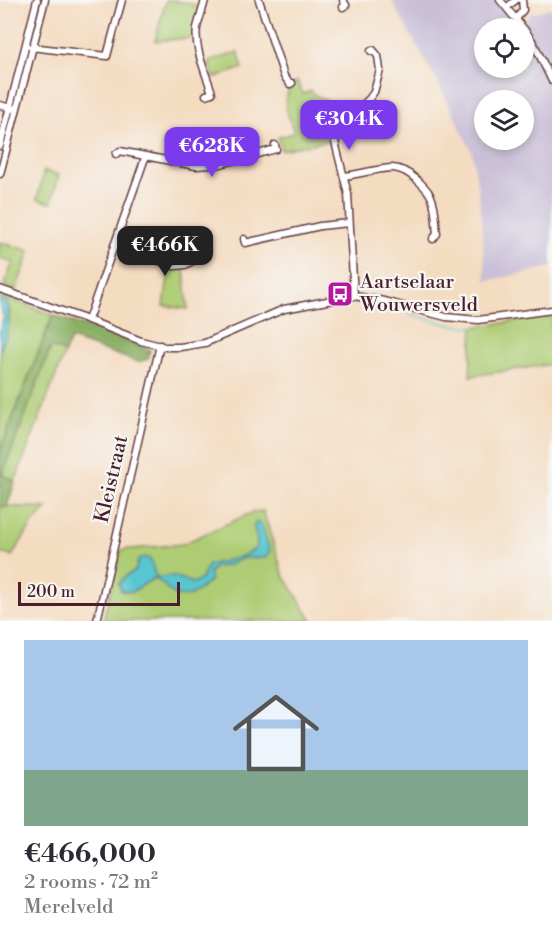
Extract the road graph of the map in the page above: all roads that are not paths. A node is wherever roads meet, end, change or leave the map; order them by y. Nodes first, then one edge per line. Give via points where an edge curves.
1 (38, 0) edge
2 (45, 0) edge
3 (122, 0) edge
4 (205, 0) edge
5 (258, 0) edge
6 (500, 0) edge
7 (516, 0) edge
8 (522, 0) edge
9 (507, 8) junction
10 (515, 18) edge
11 (517, 18) edge
12 (534, 44) edge
13 (25, 47) junction
14 (33, 48) junction
15 (371, 51) dead end
16 (552, 81) edge
17 (292, 83) dead end
18 (206, 95) dead end
19 (0, 105) edge
20 (14, 109) junction
21 (275, 145) dead end
22 (0, 146) edge
23 (116, 154) dead end
24 (145, 158) junction
25 (0, 174) edge
26 (345, 176) junction
27 (349, 223) junction
28 (244, 239) dead end
29 (433, 239) dead end
30 (114, 245) junction
31 (195, 256) dead end
32 (0, 289) edge
33 (354, 296) junction
34 (552, 310) edge
35 (88, 320) junction
36 (160, 345) junction
37 (97, 621) edge

1 - 13 street
2 - 14 street
3 - 14 street via 107,56
4 - 18 street via 197,36 212,93
5 - 17 street via 284,76
6 - 9 street
7 - 9 street
8 - 11 street via 523,10
9 - 10 street
12 - 16 street
13 - 14 street
13 - 20 street
14 - 20 street
15 - 26 street via 378,56 380,70 374,92 341,126 335,142
19 - 20 street
20 - 22 street
20 - 25 street
21 - 24 street via 276,149 208,167
23 - 24 street via 120,151
24 - 30 street
26 - 27 street
26 - 29 street via 392,168 410,174 433,201 437,234
27 - 28 street via 245,243
27 - 33 street
30 - 31 street via 174,266 185,265
30 - 35 street
32 - 35 street
33 - 34 street via 446,317 478,320
33 - 36 street via 284,309 206,343
35 - 36 street
36 - 37 street, Kleistraat

